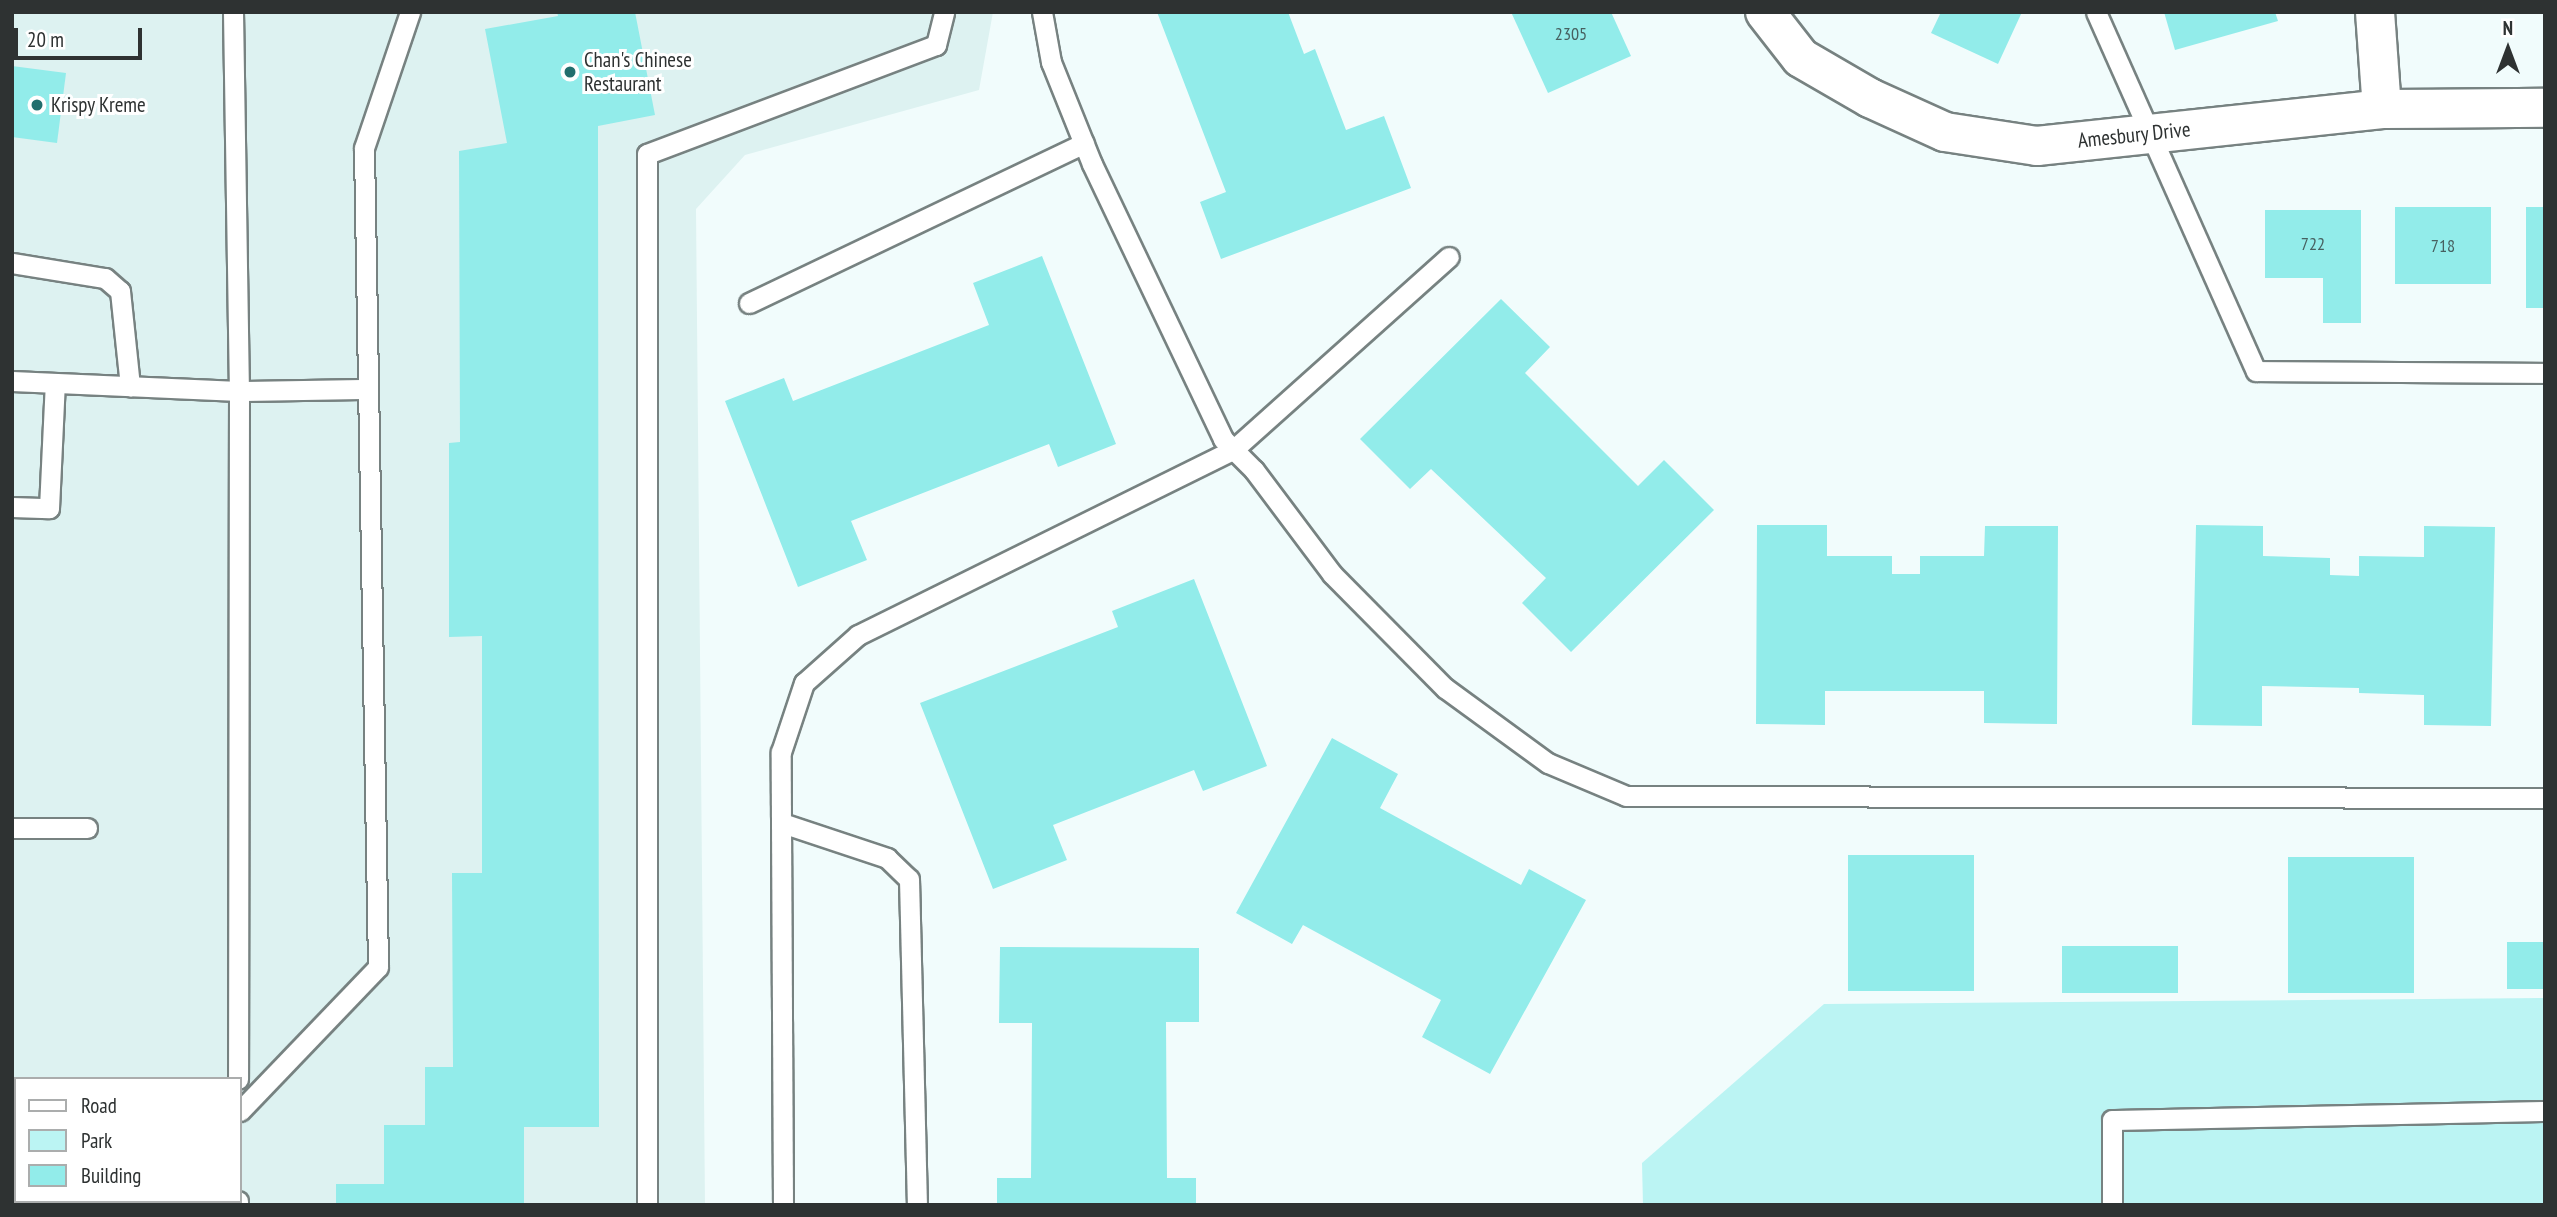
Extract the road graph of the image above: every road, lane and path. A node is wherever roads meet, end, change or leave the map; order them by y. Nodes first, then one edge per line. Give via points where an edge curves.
1 (233, 12) edge
2 (411, 12) edge
3 (944, 12) edge
4 (1041, 12) edge
5 (1765, 12) edge
6 (2096, 12) edge
7 (2375, 12) edge
8 (2545, 108) edge
9 (2382, 109) junction
10 (2152, 133) junction
11 (1084, 143) junction
12 (1449, 257) dead end
13 (12, 263) edge
14 (749, 303) dead end
15 (2545, 373) edge
16 (12, 381) edge
17 (55, 383) junction
18 (130, 386) junction
19 (367, 389) junction
20 (239, 390) junction
21 (1234, 449) junction
22 (12, 507) edge
23 (2545, 799) edge
24 (782, 823) junction
25 (12, 828) edge
26 (87, 828) dead end
27 (238, 1077) edge
28 (242, 1109) edge
29 (2545, 1111) edge
30 (648, 1205) edge
31 (783, 1205) edge
32 (917, 1205) edge
33 (2112, 1205) edge

1 - 20 lane
2 - 19 lane via 364,148
3 - 30 lane via 936,45 648,154
4 - 11 lane via 1051,62
5 - 10 street, Amesbury Drive via 1801,58 1945,132 2037,146
6 - 10 lane
7 - 9 street
8 - 9 street, Amesbury Drive
9 - 10 street, Amesbury Drive
10 - 15 lane via 2256,371
11 - 14 lane
11 - 21 lane via 1223,439
12 - 21 lane
13 - 18 lane via 105,278 120,291
16 - 17 lane
17 - 18 lane
17 - 22 lane via 49,508
18 - 20 lane
19 - 20 lane
19 - 28 lane via 378,967
20 - 27 lane
21 - 23 lane via 1332,574 1446,688 1548,763 1626,796
21 - 24 lane via 858,635 804,684 781,752
24 - 31 lane
24 - 32 lane via 887,858 909,879
25 - 26 lane
29 - 33 lane via 2112,1121

